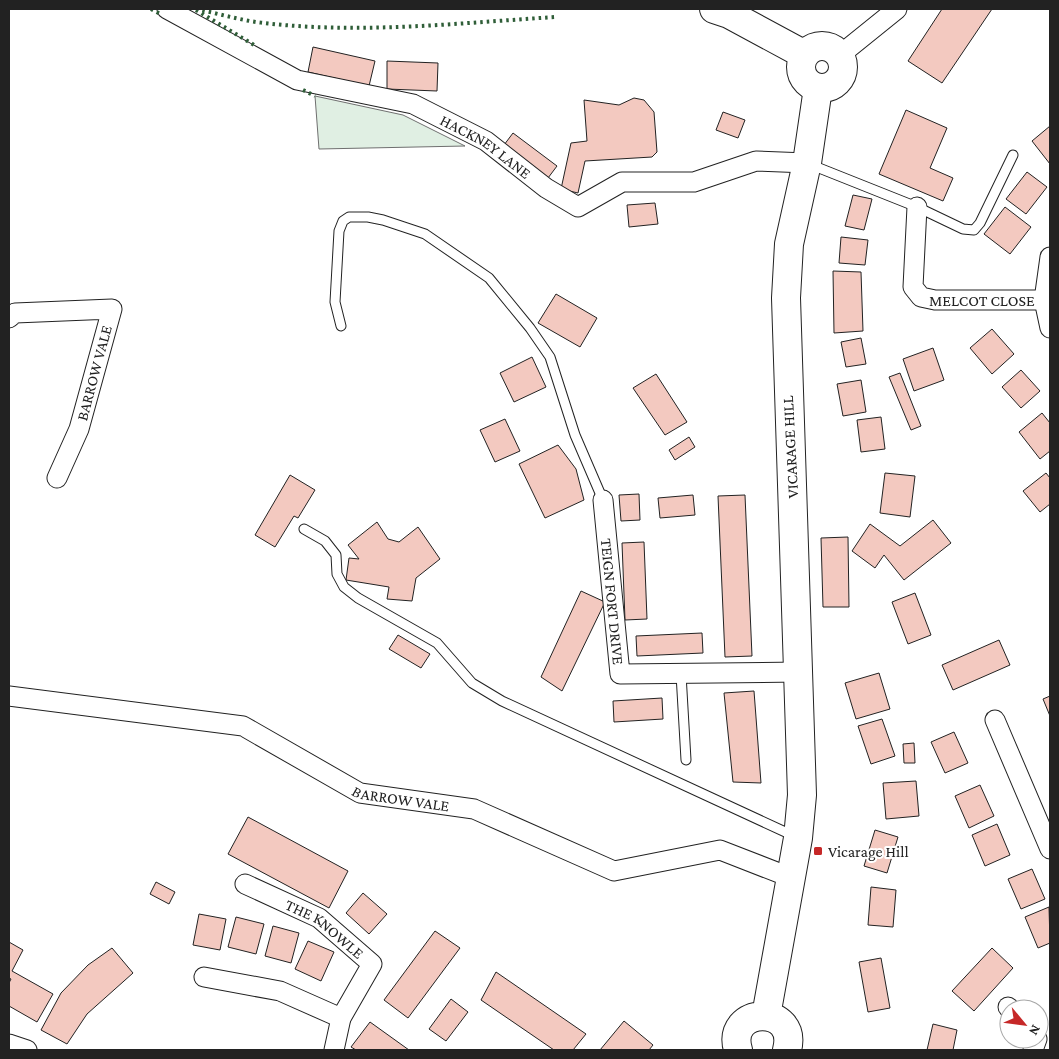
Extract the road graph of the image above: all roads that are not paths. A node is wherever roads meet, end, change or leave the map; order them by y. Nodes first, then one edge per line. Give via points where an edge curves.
1 (167, 9) edge
2 (714, 9) edge
3 (897, 9) edge
4 (805, 55) junction
5 (840, 55) junction
6 (818, 88) junction
7 (1012, 155) dead end
8 (807, 163) junction
9 (917, 207) junction
10 (1050, 257) edge
11 (1044, 300) junction
12 (9, 318) edge
13 (341, 326) dead end
14 (1050, 328) edge
15 (57, 478) dead end
16 (603, 500) joint
17 (304, 529) dead end
18 (800, 672) junction
19 (681, 674) junction
20 (9, 696) edge
21 (995, 720) dead end
22 (686, 760) dead end
23 (798, 838) junction
24 (1050, 849) edge
25 (792, 878) junction
26 (245, 884) dead end
27 (204, 977) dead end
28 (766, 1016) junction
29 (341, 1018) junction
30 (9, 1044) edge
31 (28, 1050) edge
32 (334, 1050) edge
33 (738, 1050) edge
34 (787, 1050) edge

1 - 8 street, HACKNEY LANE via 297,80 413,104 486,141 546,188 578,207 622,182 694,182 756,160
2 - 4 main road
3 - 5 street
4 - 5 main road via 823,46
4 - 6 main road via 802,74
5 - 6 main road via 844,68 838,82
6 - 8 main road, VICARAGE HILL
7 - 9 lane via 974,230 964,229
8 - 9 lane
8 - 18 main road, VICARAGE HILL via 789,244 786,298
9 - 11 street, MELCOT CLOSE via 913,287 921,297 935,300
10 - 11 street
11 - 14 street
12 - 15 street, BARROW VALE via 15,313 112,309 79,429
13 - 16 lane via 335,302 339,231 343,221 349,217 368,216 425,234 462,258 489,278 550,357 575,435
16 - 19 street, TEIGN FORT DRIVE via 620,674
17 - 23 lane via 325,541 336,555 336,574 344,587 437,643 472,683 502,701
18 - 19 street, TEIGN FORT DRIVE
18 - 23 main road, VICARAGE HILL via 802,795
19 - 22 lane
20 - 25 street, BARROW VALE via 243,726 360,793 474,809 614,871 720,850
21 - 24 street
23 - 25 main road, VICARAGE HILL
25 - 28 main road, VICARAGE HILL
26 - 29 street, THE KNOWLE via 319,918 372,964
27 - 29 street via 280,990
28 - 33 main road via 743,1024 736,1039
28 - 34 main road via 781,1022 786,1029 789,1036
29 - 32 street, THE KNOWLE
30 - 31 street

